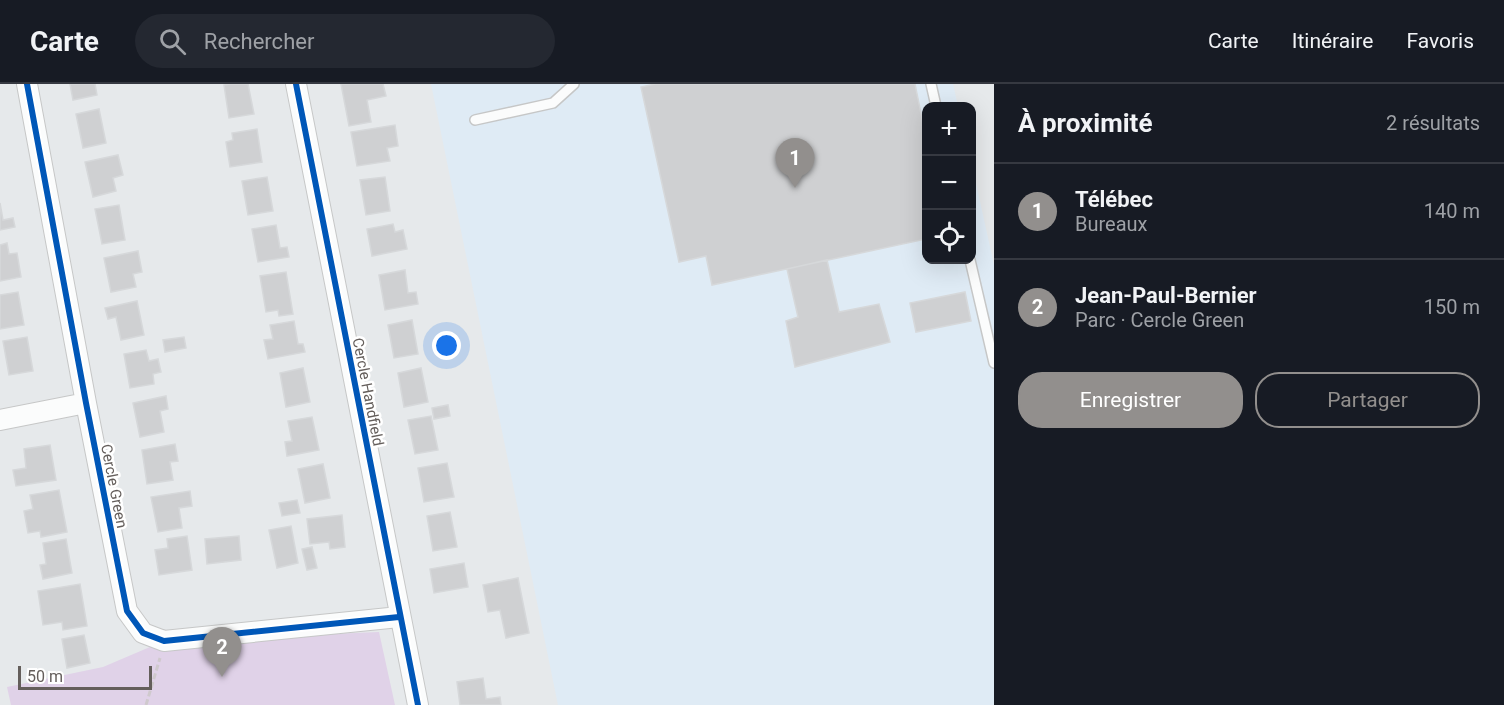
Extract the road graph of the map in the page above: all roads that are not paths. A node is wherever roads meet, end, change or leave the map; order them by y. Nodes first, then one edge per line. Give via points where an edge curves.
1 (27, 84) edge
2 (296, 84) edge
3 (574, 84) edge
4 (931, 84) edge
5 (935, 102) edge
6 (475, 120) dead end
7 (971, 264) edge
8 (994, 363) edge
9 (86, 403) junction
10 (0, 420) edge
11 (399, 616) junction
12 (418, 705) edge

1 - 9 street, Cercle Green
2 - 11 street, Cercle Handfield
3 - 6 lane via 553,103
4 - 5 lane
7 - 8 lane
9 - 10 street
9 - 11 street, Cercle Green via 127,611 143,633 164,641
11 - 12 street, Cercle Handfield

